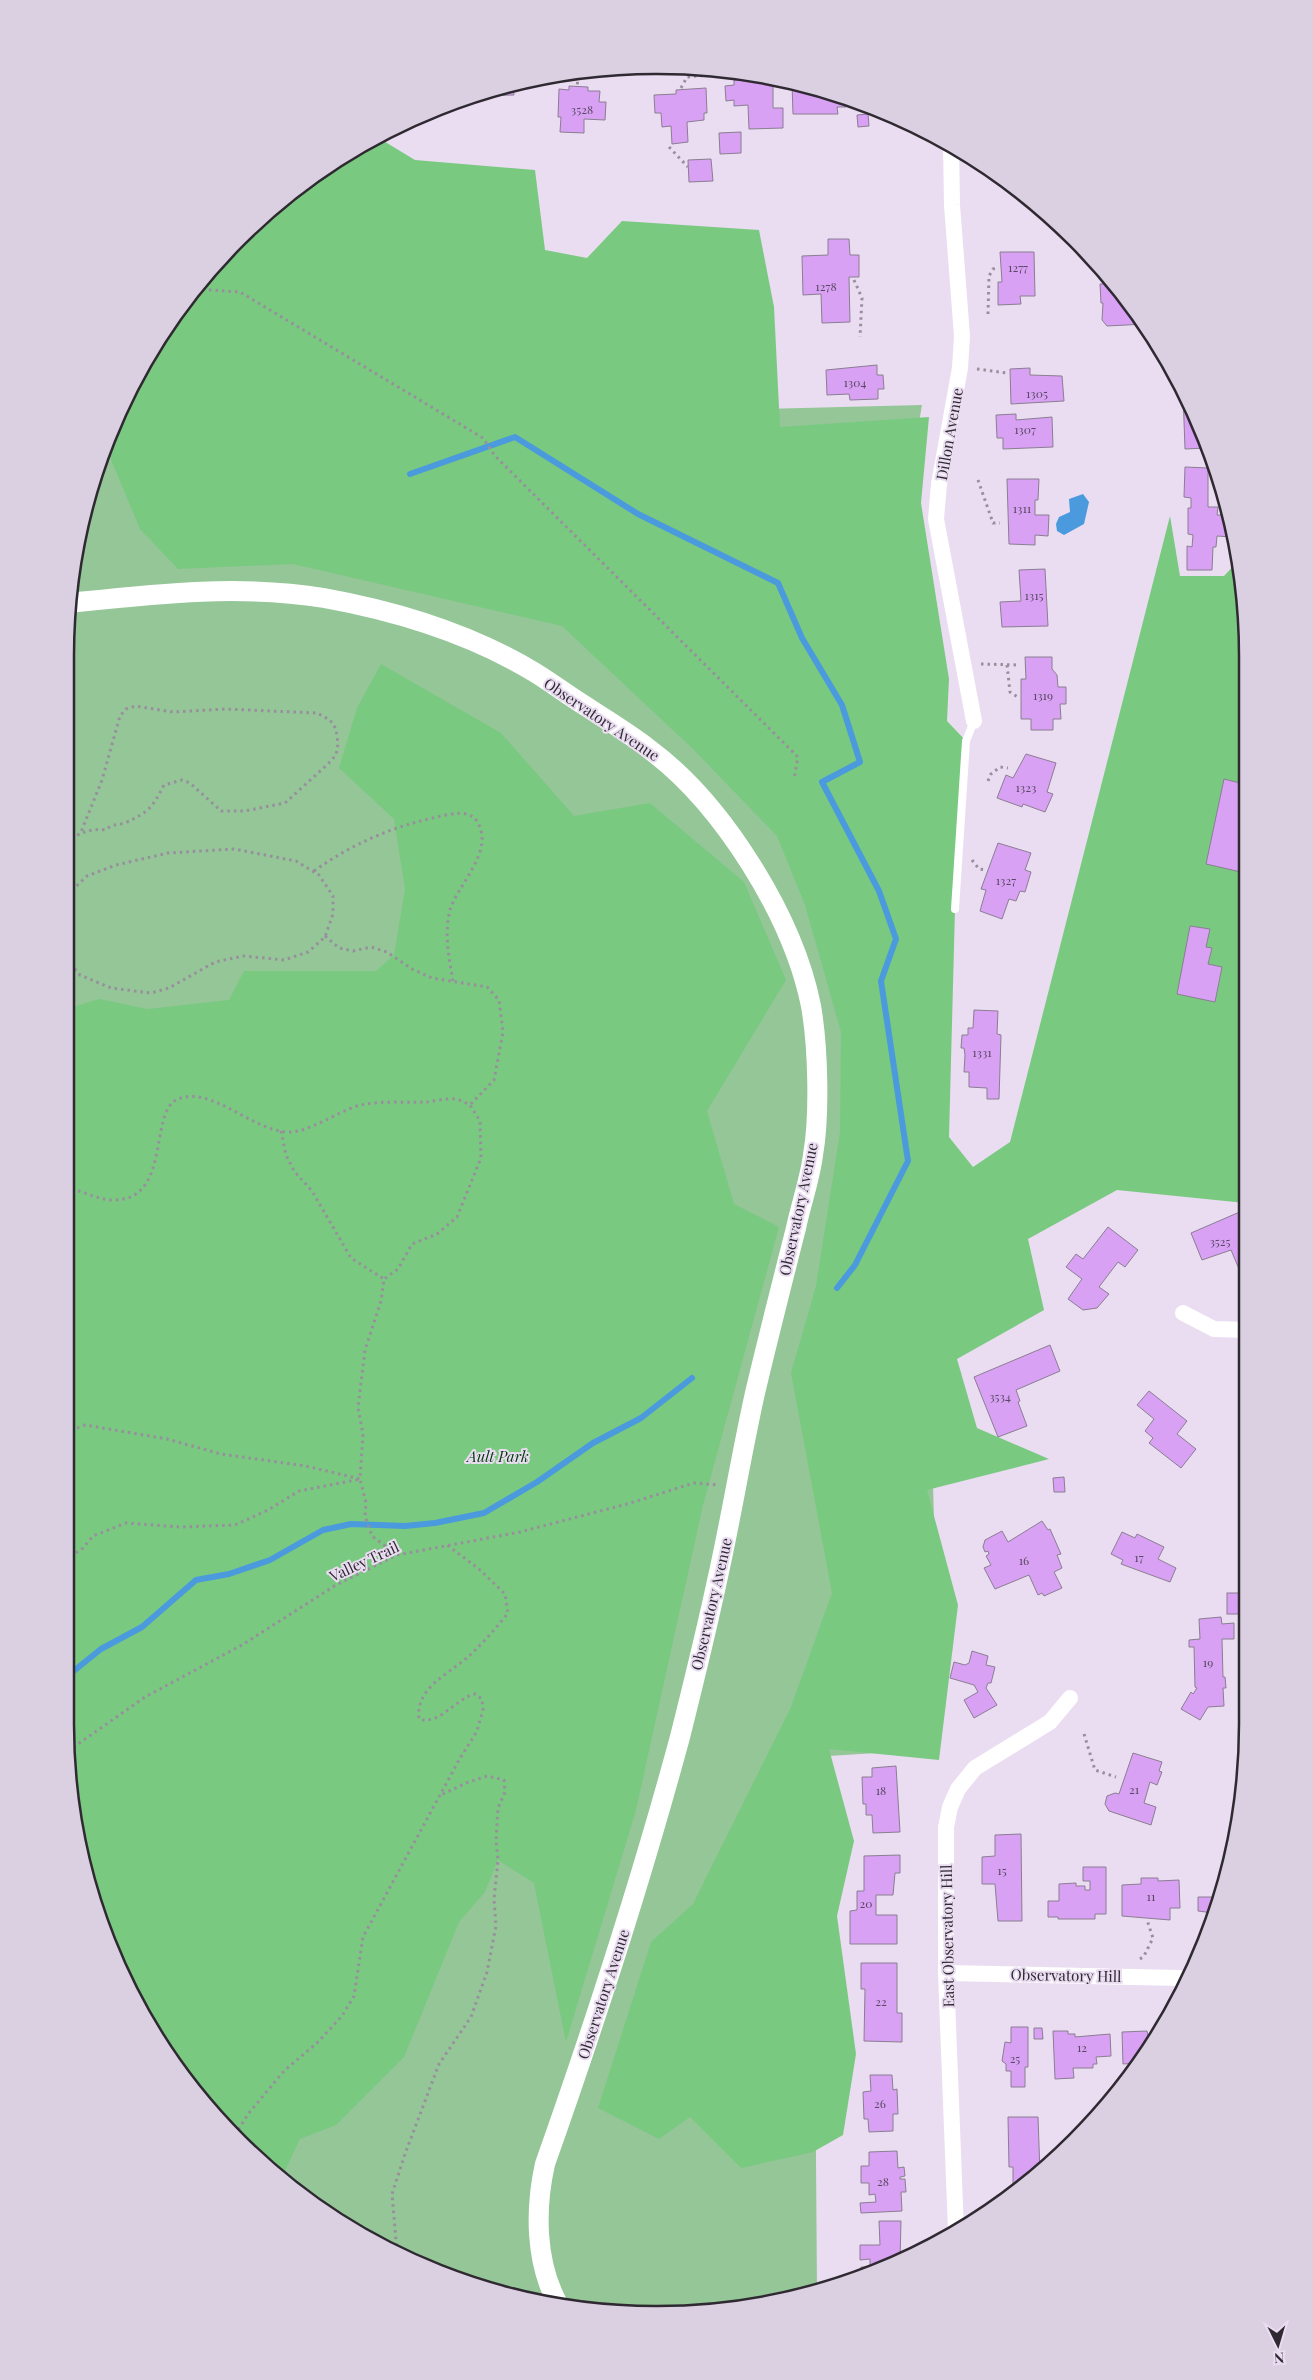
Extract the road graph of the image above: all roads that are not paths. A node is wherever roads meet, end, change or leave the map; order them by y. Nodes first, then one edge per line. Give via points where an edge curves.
1 (952, 154) edge
2 (77, 602) edge
3 (974, 721) joint
4 (955, 909) dead end
5 (1183, 1314) dead end
6 (1239, 1330) edge
7 (1070, 1698) dead end
8 (946, 1973) junction
9 (1180, 1978) edge
10 (956, 2223) edge
11 (555, 2297) edge

1 - 3 street, Dillon Avenue via 952,205 962,336 960,368 936,519
2 - 11 street, Observatory Avenue via 180,591 255,591 320,598 375,609 429,625 532,670 650,749 698,795 728,830 776,910 798,962 811,1007 817,1082 814,1154 754,1398 718,1580 643,1868 541,2183 539,2241
3 - 4 lane via 966,741
5 - 6 street via 1214,1329
7 - 8 street, East Observatory Hill via 1050,1722 975,1768 958,1789 946,1827
8 - 9 street, Observatory Hill
8 - 10 street, East Observatory Hill

